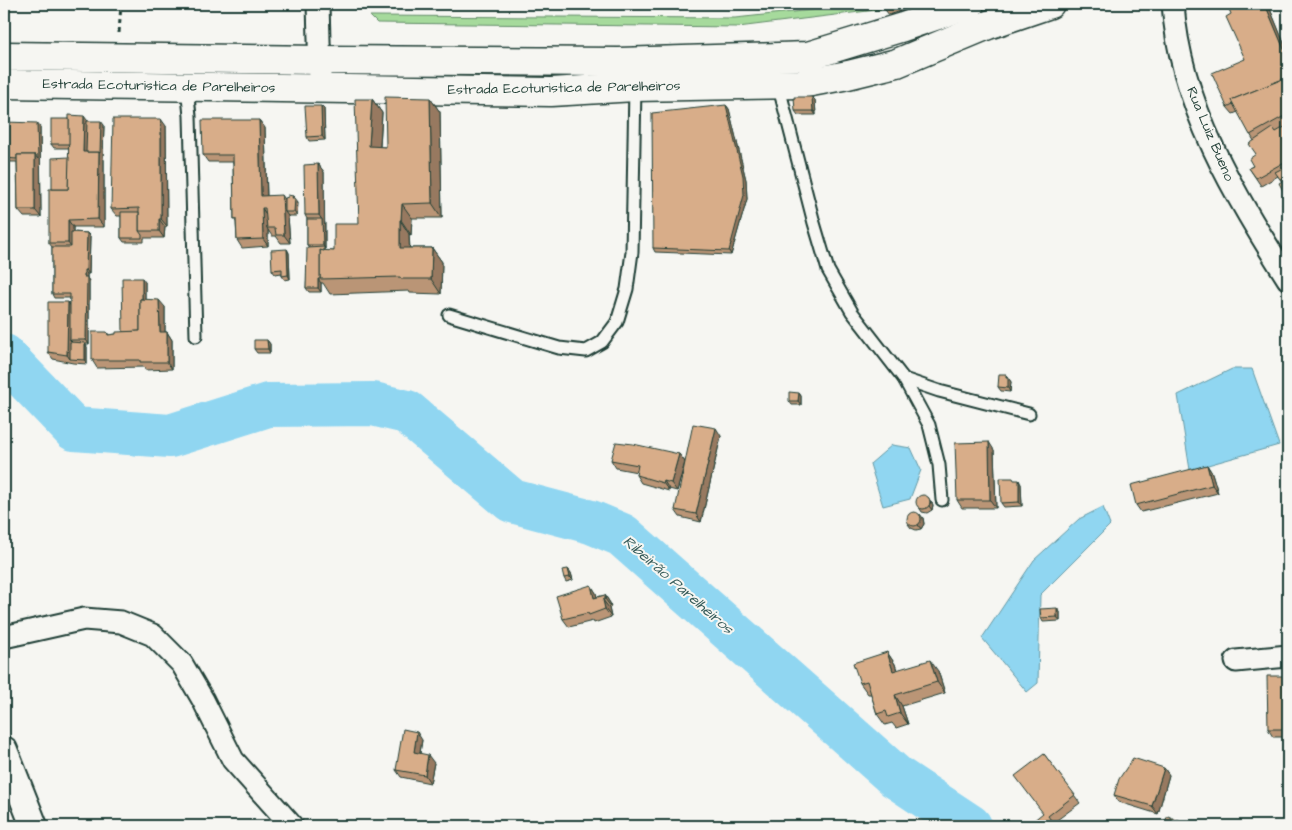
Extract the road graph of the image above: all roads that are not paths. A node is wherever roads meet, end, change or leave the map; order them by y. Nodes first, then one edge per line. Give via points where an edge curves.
1 (318, 4) edge
2 (970, 4) edge
3 (1050, 4) edge
4 (1173, 4) edge
5 (984, 14) edge
6 (4, 56) edge
7 (320, 60) junction
8 (4, 84) edge
9 (778, 84) junction
10 (187, 86) junction
11 (635, 86) junction
12 (320, 88) junction
13 (1288, 279) edge
14 (449, 315) dead end
15 (196, 336) dead end
16 (904, 379) junction
17 (1029, 414) dead end
18 (942, 500) dead end
19 (4, 637) edge
20 (1288, 656) edge
21 (1236, 661) dead end
22 (4, 750) edge
23 (34, 826) edge
24 (292, 826) edge

1 - 7 street
2 - 7 main road, Estrada Ecoturistica de Parelheiros via 808,56 619,62
3 - 5 main road, Estrada Ecoturistica de Parelheiros
4 - 13 street, Rua Luiz Bueno via 1178,51 1205,128 1222,167
5 - 9 main road, Estrada Ecoturistica de Parelheiros via 897,63 801,84
6 - 7 main road, Estrada Ecoturistica de Parelheiros
7 - 12 street
8 - 10 main road, Estrada Ecoturistica de Parelheiros
9 - 11 main road, Estrada Ecoturistica de Parelheiros
9 - 16 lane via 828,270 852,312
10 - 12 main road, Estrada Ecoturistica de Parelheiros
10 - 15 lane
11 - 12 main road, Estrada Ecoturistica de Parelheiros via 551,92
11 - 14 lane via 632,252 627,289 616,322 602,342 586,351 559,348
16 - 17 lane
16 - 18 lane via 929,425 940,465
19 - 24 street via 84,619 122,622 153,636 182,664 233,760
20 - 21 street
22 - 23 street

